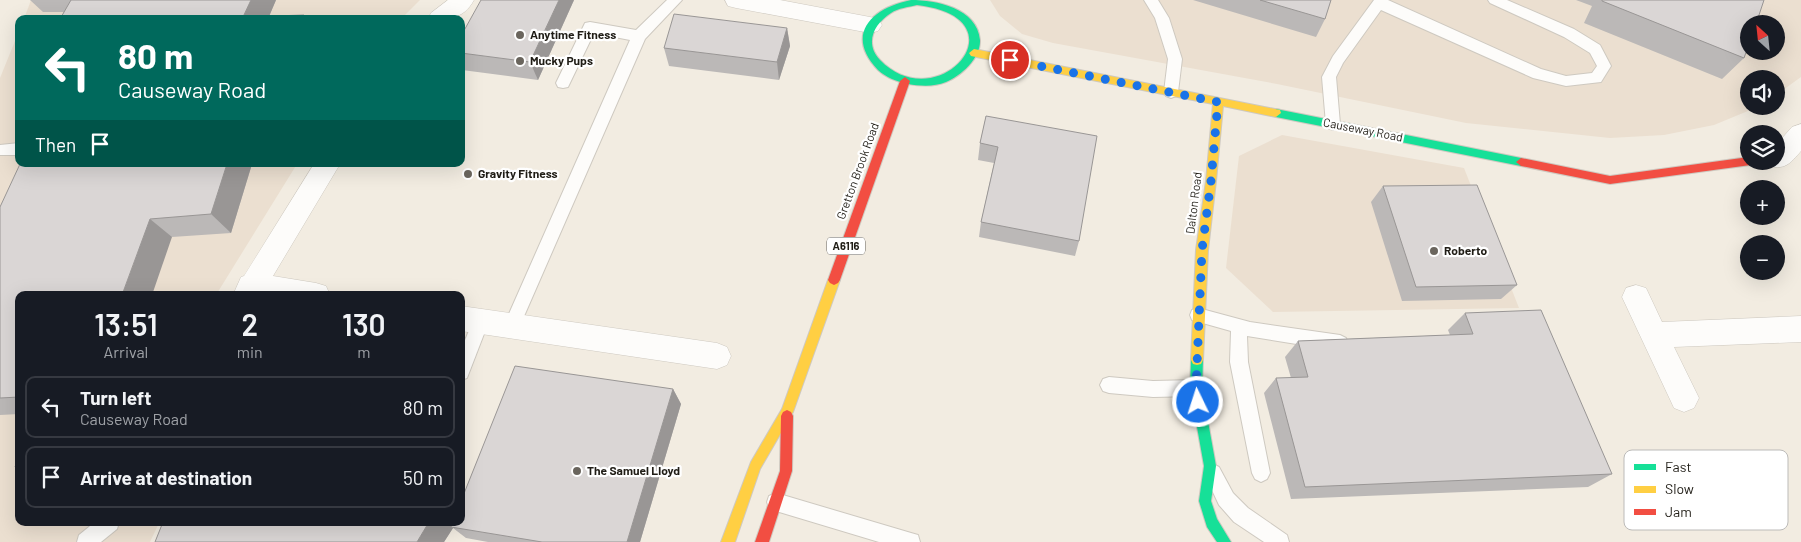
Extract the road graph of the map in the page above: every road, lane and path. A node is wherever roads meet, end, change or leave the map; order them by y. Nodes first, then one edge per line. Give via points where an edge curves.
1 (463, 0) edge
2 (674, 0) edge
3 (736, 0) edge
4 (1151, 0) edge
5 (1495, 0) edge
6 (933, 1) edge
7 (1380, 1) edge
8 (444, 15) edge
9 (870, 25) junction
10 (639, 36) junction
11 (974, 52) junction
12 (905, 81) junction
13 (563, 83) dead end
14 (1170, 92) junction
15 (1218, 102) junction
16 (1333, 124) junction
17 (1801, 134) edge
18 (15, 149) edge
19 (3, 150) dead end
20 (1785, 152) edge
21 (1740, 163) edge
22 (325, 167) edge
23 (249, 290) edge
24 (262, 291) edge
25 (1636, 297) dead end
26 (1198, 315) junction
27 (471, 319) edge
28 (512, 326) junction
29 (1239, 326) junction
30 (1801, 329) edge
31 (1654, 335) junction
32 (1355, 344) edge
33 (465, 351) edge
34 (717, 356) dead end
35 (1109, 384) dead end
36 (1196, 388) junction
37 (1684, 398) dead end
38 (787, 412) junction
39 (1210, 466) junction
40 (1261, 473) dead end
41 (776, 502) junction
42 (105, 526) edge
43 (1225, 540) edge
44 (86, 542) edge
45 (728, 542) edge
46 (762, 542) edge
47 (911, 542) edge
48 (1280, 542) edge

1 - 8 street
2 - 10 lane
3 - 9 street
4 - 14 lane via 1162,18 1175,59
5 - 7 lane via 1570,33 1595,49 1604,66 1596,78 1566,81 1538,74
6 - 9 street via 896,6 878,16
6 - 11 street via 962,16 971,27 975,39
7 - 16 lane via 1338,60 1330,77
9 - 12 street via 865,38 867,52 874,64 888,75
10 - 13 lane via 590,27
10 - 28 lane
11 - 12 street via 967,64 948,77 922,82
11 - 14 street, Causeway Road
12 - 38 street, Gretton Brook Road / A6116
14 - 15 street, Causeway Road
15 - 16 street, Causeway Road
15 - 26 street, Dalton Road
16 - 21 street, Causeway Road via 1610,180
17 - 20 street
18 - 19 lane
22 - 23 street
23 - 24 street
25 - 31 street
26 - 29 lane
26 - 36 street, Dalton Road
27 - 28 street
27 - 33 lane
28 - 34 street
29 - 32 lane
29 - 40 lane via 1239,362
30 - 31 street
31 - 37 street
35 - 36 lane via 1153,389
36 - 39 street, Dalton Road
38 - 41 street, Gretton Brook Road / A6116 via 786,471
38 - 45 street, Gretton Brook Road / A6116 via 755,466
39 - 43 street, Dalton Road via 1205,501 1212,522
39 - 48 lane via 1226,499 1240,515
41 - 46 street, Gretton Brook Road / A6116
41 - 47 lane
42 - 44 lane

